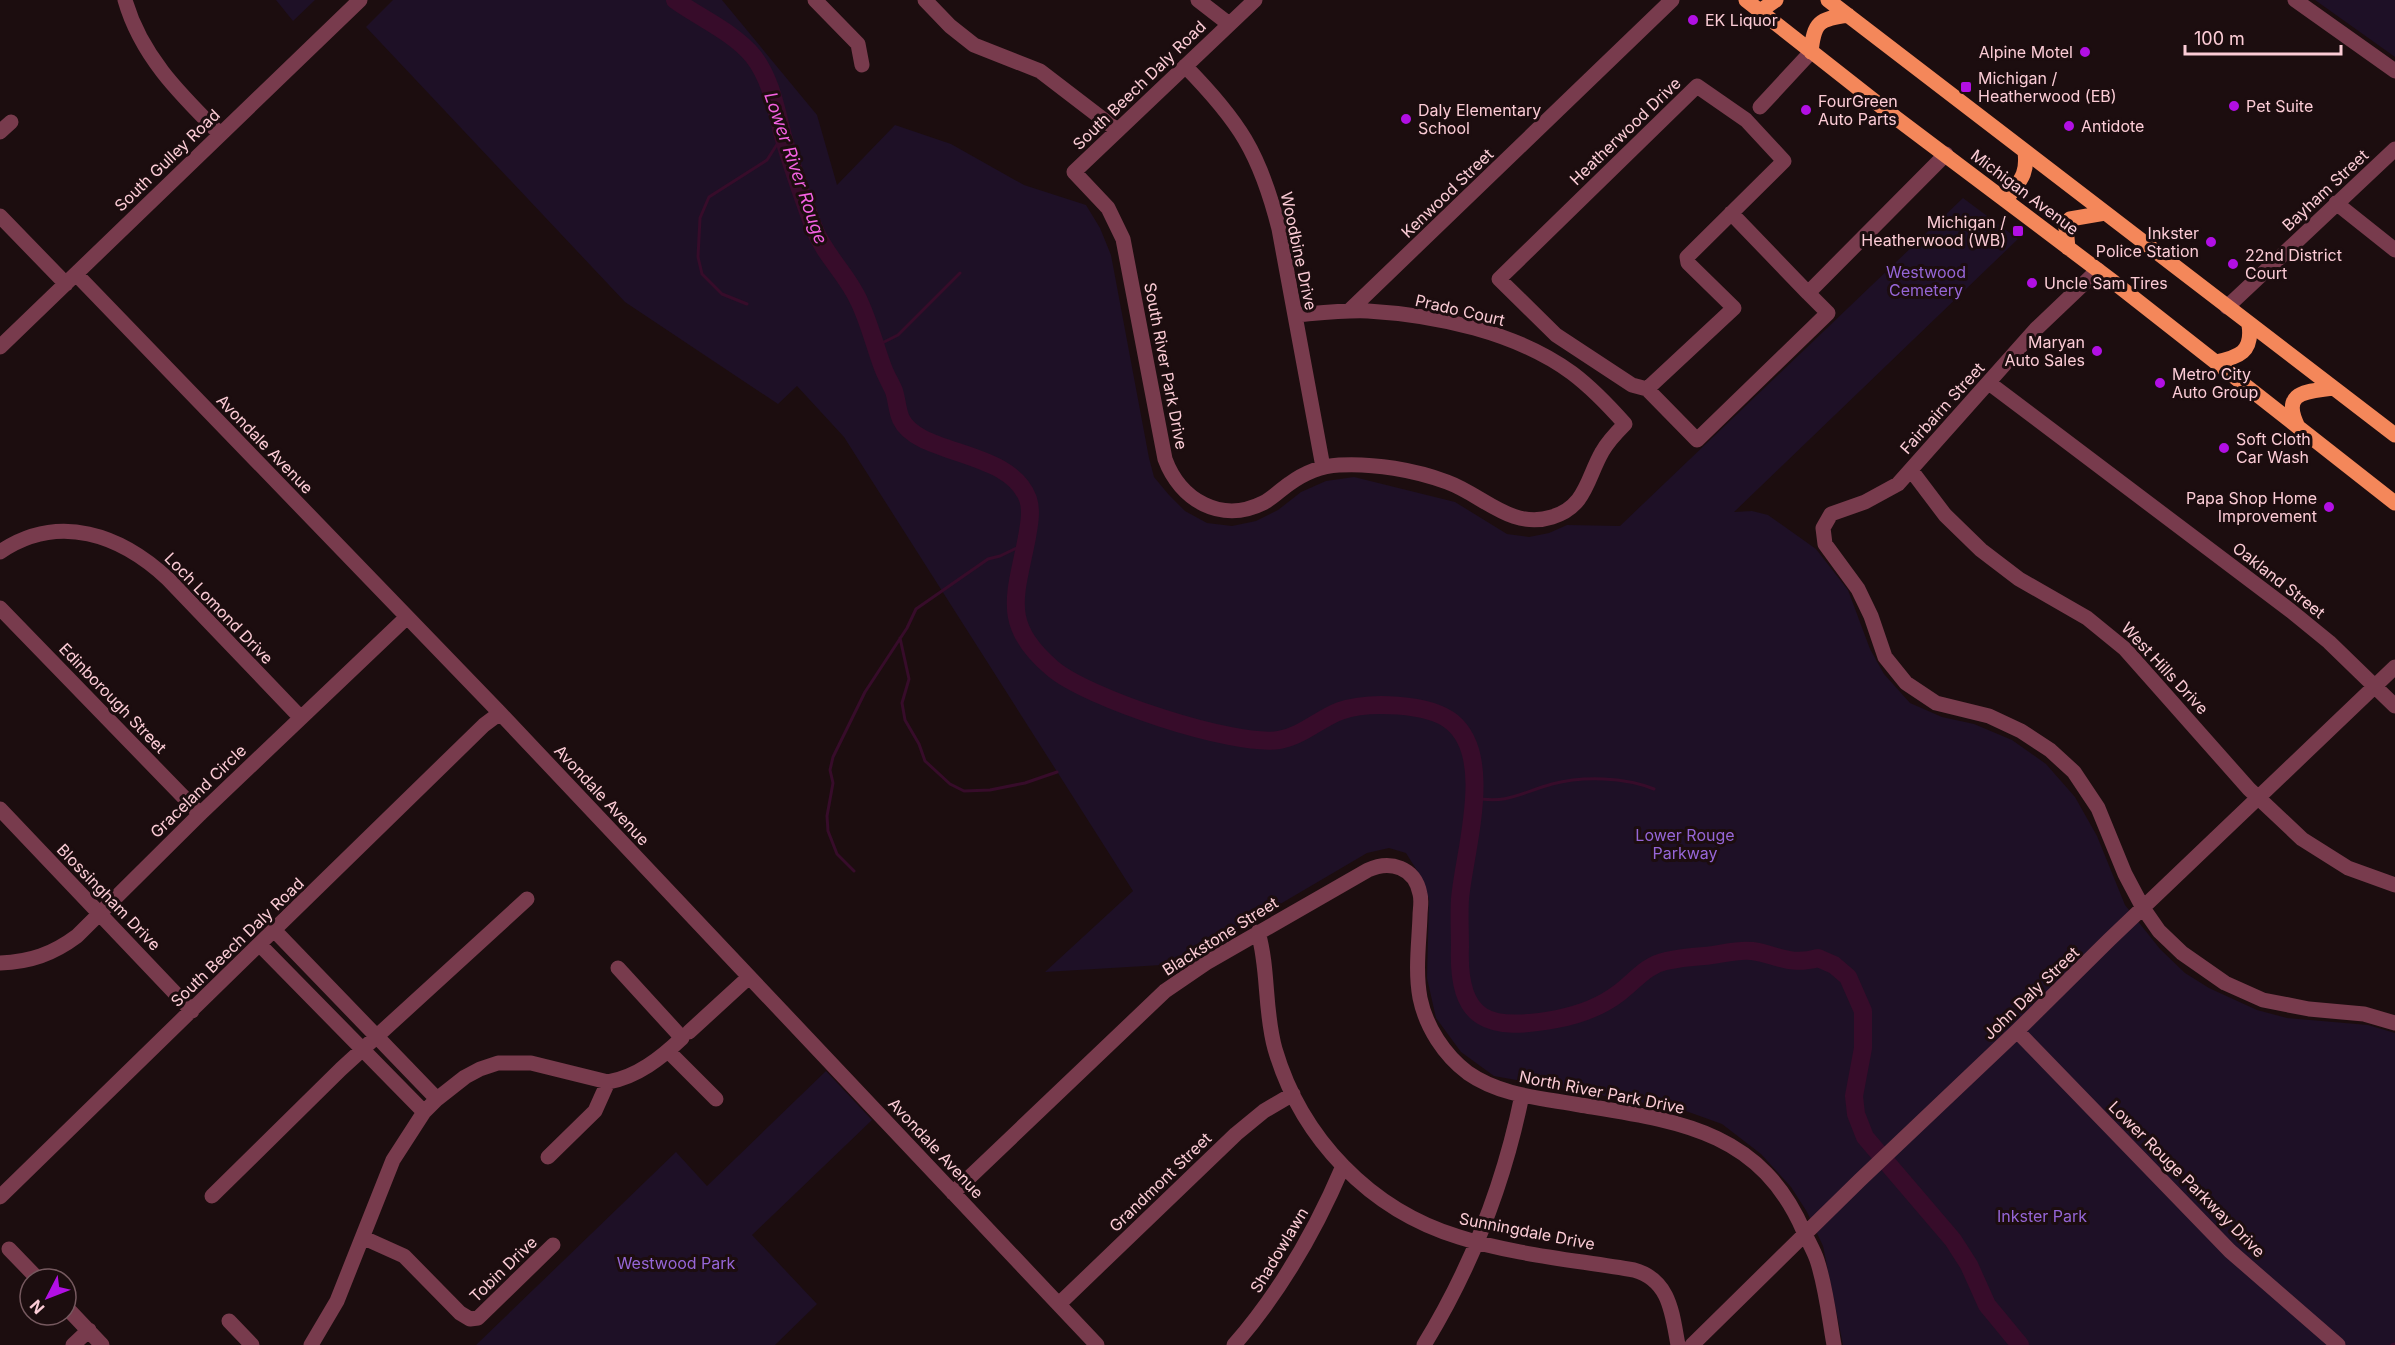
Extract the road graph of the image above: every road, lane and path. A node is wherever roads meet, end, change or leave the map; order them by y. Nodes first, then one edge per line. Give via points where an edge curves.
1 (125, 0) edge
2 (360, 0) edge
3 (815, 0) edge
4 (925, 0) edge
5 (1198, 0) edge
6 (1255, 0) edge
7 (1672, 0) edge
8 (1746, 0) edge
9 (1776, 0) edge
10 (1828, 0) edge
11 (2295, 0) edge
12 (1760, 12) junction
13 (1848, 15) junction
14 (1228, 24) junction
15 (1811, 52) junction
16 (862, 65) dead end
17 (1185, 66) junction
18 (2395, 71) edge
19 (1760, 107) dead end
20 (1117, 130) junction
21 (220, 134) junction
22 (2395, 149) edge
23 (2025, 152) junction
24 (1946, 154) junction
25 (1074, 172) joint
26 (2006, 200) junction
27 (2336, 203) junction
28 (1731, 213) junction
29 (2104, 213) junction
30 (0, 216) edge
31 (2068, 248) junction
32 (2395, 250) edge
33 (2098, 270) junction
34 (71, 279) junction
35 (1808, 293) junction
36 (2226, 307) junction
37 (1350, 311) junction
38 (1294, 315) junction
39 (2249, 325) junction
40 (0, 347) edge
41 (2216, 362) junction
42 (1989, 382) junction
43 (2333, 388) junction
44 (1647, 389) junction
45 (1625, 424) joint
46 (2298, 426) junction
47 (2395, 435) edge
48 (1323, 467) junction
49 (1911, 470) junction
50 (2395, 503) edge
51 (0, 552) edge
52 (0, 608) edge
53 (407, 617) junction
54 (2395, 667) edge
55 (2375, 686) junction
56 (2395, 706) edge
57 (500, 713) junction
58 (300, 717) junction
59 (2259, 799) junction
60 (0, 809) edge
61 (200, 814) junction
62 (2395, 885) edge
63 (1419, 890) joint
64 (527, 899) dead end
65 (2143, 908) junction
66 (100, 914) junction
67 (275, 931) junction
68 (1258, 932) junction
69 (260, 945) junction
70 (0, 963) edge
71 (618, 968) dead end
72 (749, 977) junction
73 (192, 1011) junction
74 (2395, 1023) edge
75 (2018, 1031) junction
76 (689, 1032) dead end
77 (376, 1036) junction
78 (363, 1049) junction
79 (668, 1051) junction
80 (608, 1082) junction
81 (1293, 1094) junction
82 (1522, 1095) junction
83 (437, 1099) junction
84 (716, 1099) dead end
85 (424, 1112) junction
86 (548, 1157) dead end
87 (1343, 1166) junction
88 (953, 1193) junction
89 (212, 1196) dead end
90 (0, 1197) edge
91 (1805, 1234) junction
92 (364, 1238) junction
93 (1476, 1242) junction
94 (553, 1245) dead end
95 (9, 1249) dead end
96 (26, 1267) edge
97 (1059, 1304) junction
98 (78, 1320) edge
99 (229, 1321) dead end
100 (88, 1330) junction
101 (73, 1345) edge
102 (102, 1345) edge
103 (252, 1345) edge
104 (311, 1345) edge
105 (1097, 1345) edge
106 (1234, 1345) edge
107 (1424, 1345) edge
108 (1678, 1345) edge
109 (1692, 1345) edge
110 (1834, 1345) edge
111 (2338, 1345) edge

1 - 21 street via 151,58
2 - 21 street, South Gulley Road
3 - 16 street via 858,44
4 - 20 street via 974,45 1040,71
5 - 14 street
6 - 14 street, South Beech Daly Road
7 - 37 street, Kenwood Street
8 - 12 main road, Michigan Avenue
9 - 12 main road
10 - 13 main road, Michigan Avenue
11 - 18 street
12 - 15 main road, Michigan Avenue
13 - 15 main road via 1827,18 1816,27
13 - 23 main road, Michigan Avenue
14 - 17 street, South Beech Daly Road
15 - 19 street
15 - 24 main road, Michigan Avenue
17 - 20 street, South Beech Daly Road
17 - 38 street, Woodbine Drive via 1234,120 1261,169 1279,228
20 - 25 street, South Beech Daly Road
21 - 34 street, South Gulley Road
22 - 27 street, Bayham Street
23 - 26 main road via 2027,167
23 - 29 main road, Michigan Avenue
24 - 26 main road, Michigan Avenue
24 - 35 street
25 - 48 street, South River Park Drive via 1108,208 1123,239 1165,459 1179,487 1204,505 1241,510 1263,503 1298,477
26 - 31 main road, Michigan Avenue
27 - 32 street
27 - 36 street, Bayham Street
28 - 35 street
28 - 44 street, Heatherwood Drive via 1687,257 1734,308
28 - 44 street, Heatherwood Drive via 1784,161 1746,120 1697,86 1499,279 1556,335 1632,385
29 - 31 main road via 2070,219 2065,237
29 - 36 main road, Michigan Avenue
30 - 34 street, Avondale Avenue
31 - 33 main road, Michigan Avenue
33 - 41 main road, Michigan Avenue
33 - 42 street, Fairbairn Street
34 - 40 street, South Gulley Road
34 - 53 street, Avondale Avenue
35 - 44 street, Heatherwood Drive via 1828,313 1697,440
36 - 39 main road, Michigan Avenue
37 - 38 street, Prado Court
37 - 45 street, Prado Court via 1435,320 1515,343 1572,373
38 - 48 street, Woodbine Drive
39 - 41 main road via 2251,334 2245,349 2233,358
39 - 43 main road, Michigan Avenue
41 - 46 main road, Michigan Avenue
42 - 49 street, Fairbairn Street
42 - 55 street, Oakland Street via 2291,610
43 - 46 main road via 2304,391 2297,396 2292,406
43 - 47 main road, Michigan Avenue
45 - 48 street, South River Park Drive via 1603,450 1579,501 1563,513 1540,520 1510,516 1465,489 1425,476 1366,466
46 - 50 main road, Michigan Avenue
49 - 59 street, West Hills Drive via 1945,515 1981,550 2019,579 2087,618 2125,649
49 - 65 street, Fairbairn Street via 1880,495 1832,514 1824,524 1825,544 1858,589 1885,657 1906,683 1928,699 2008,724 2061,759 2098,808
51 - 58 street, Loch Lomond Drive via 14,543 50,532 90,534 127,547 168,579
52 - 61 street, Edinborough Street
53 - 57 street, Avondale Avenue
53 - 58 street, Graceland Circle
54 - 55 street, John Daly Street
55 - 56 street, Oakland Street
55 - 59 street, John Daly Street
57 - 67 street, South Beech Daly Road
57 - 72 street, Avondale Avenue
58 - 61 street, Graceland Circle
59 - 62 street, West Hills Drive via 2302,839 2334,860
59 - 65 street, John Daly Street
60 - 66 street, Blossingham Drive
61 - 66 street, Graceland Circle
63 - 68 street, Blackstone Street via 1404,869 1376,866
63 - 82 street, North River Park Drive via 1419,988 1433,1034 1468,1073
64 - 77 street
65 - 74 street via 2182,953 2239,990 2289,1006 2364,1014
65 - 75 street, John Daly Street
66 - 70 street, Graceland Circle via 52,952 30,960
66 - 73 street, Blossingham Drive
67 - 69 street, South Beech Daly Road
67 - 77 street
68 - 81 street, Sunningdale Drive via 1270,1027
68 - 88 street, Blackstone Street via 1206,963 1147,1006
69 - 73 street, South Beech Daly Road
69 - 78 street
71 - 79 street via 682,1038
72 - 76 street
72 - 88 street, Avondale Avenue
73 - 90 street, South Beech Daly Road
75 - 91 street, John Daly Street
75 - 111 street, Lower Rouge Parkway Drive via 2229,1251
77 - 78 street
77 - 83 street
78 - 85 street
78 - 89 street
79 - 80 street via 634,1075
79 - 84 street
80 - 83 street via 531,1063 498,1063 465,1077
80 - 86 street via 595,1111
81 - 87 street, Sunningdale Drive via 1313,1130
81 - 97 street, Grandmont Street via 1236,1134
82 - 91 street, North River Park Drive via 1656,1118 1725,1142 1773,1179
82 - 93 street via 1505,1167
83 - 85 street
85 - 92 street via 393,1160
87 - 93 street, Sunningdale Drive via 1406,1215
87 - 106 street, Shadowlawn via 1327,1205 1291,1270
88 - 97 street, Avondale Avenue
91 - 109 street, John Daly Street
91 - 110 street, North River Park Drive via 1817,1260
92 - 94 street, Tobin Drive via 404,1256 470,1319 478,1318
92 - 104 street via 337,1302
93 - 107 street
93 - 108 street, Sunningdale Drive via 1647,1275 1668,1298
95 - 96 street
97 - 105 street, Avondale Avenue
98 - 100 street
99 - 103 street
100 - 101 street
100 - 102 street

